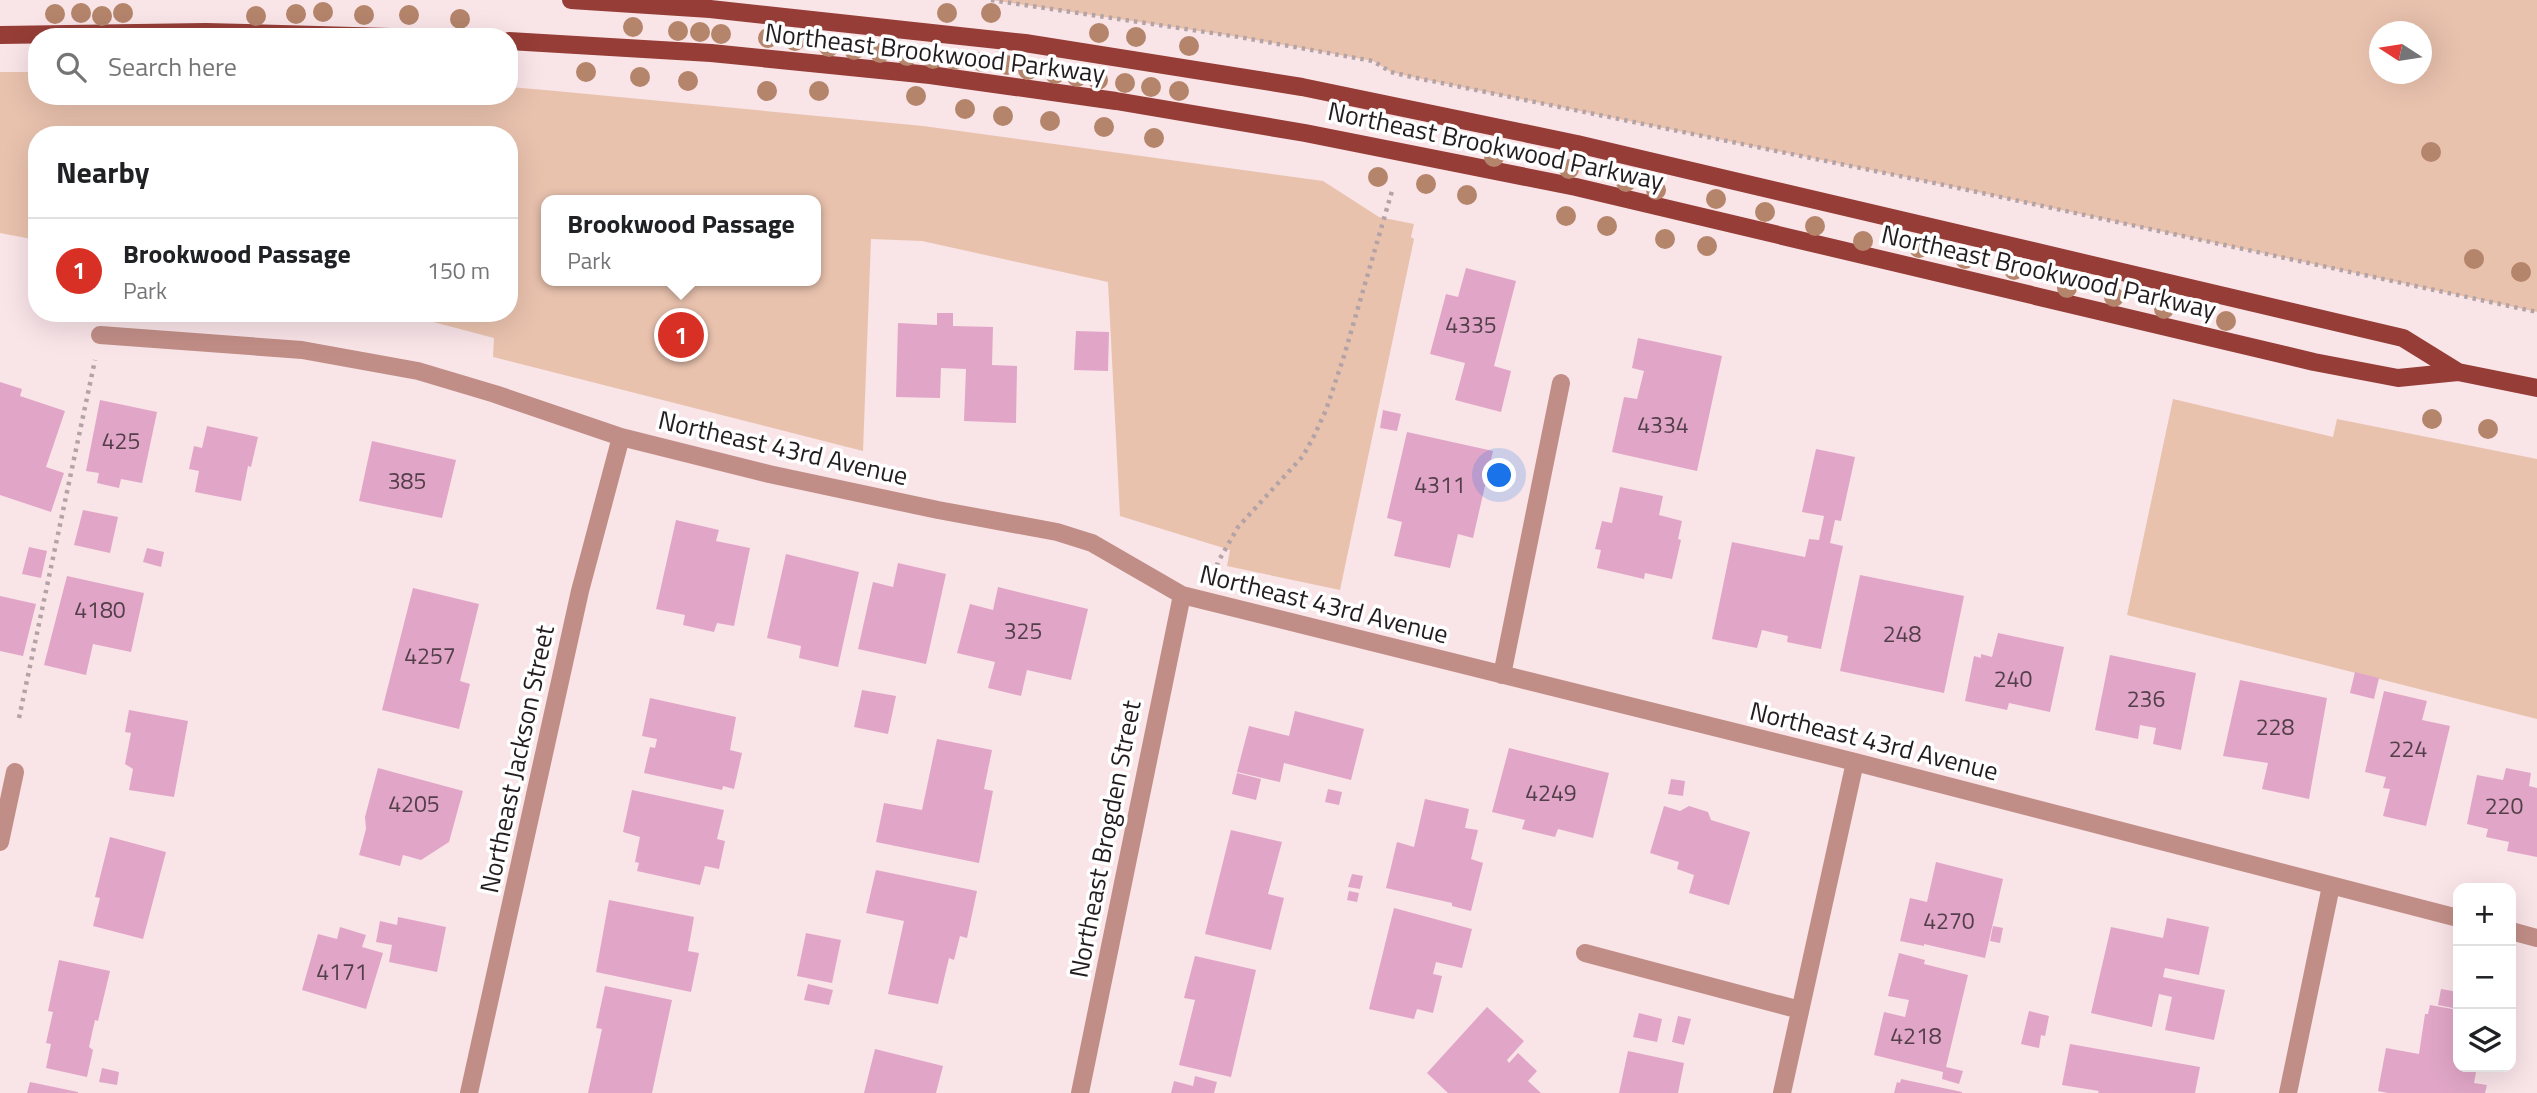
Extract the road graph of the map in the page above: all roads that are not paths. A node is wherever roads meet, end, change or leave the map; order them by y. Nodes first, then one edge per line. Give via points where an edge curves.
1 (571, 0) edge
2 (0, 35) edge
3 (28, 35) edge
4 (518, 42) edge
5 (100, 335) road end
6 (2458, 372) junction
7 (1560, 383) dead end
8 (2537, 388) edge
9 (621, 437) junction
10 (1182, 595) junction
11 (1502, 675) junction
12 (1855, 762) junction
13 (15, 772) dead end
14 (0, 842) edge
15 (2331, 886) junction
16 (2453, 917) edge
17 (2516, 933) edge
18 (2537, 938) edge
19 (1586, 953) dead end
20 (1800, 1010) junction
21 (469, 1093) edge
22 (1080, 1093) edge
23 (1782, 1093) edge
24 (2288, 1093) edge

1 - 6 main road, Northeast Brookwood Parkway via 985,38 1302,88 1577,144 2403,338
2 - 3 main road
4 - 6 main road, Northeast Brookwood Parkway via 711,53 930,75 1305,133 1576,187 2314,362 2398,378
5 - 9 street, Northeast 43rd Avenue via 302,350 408,369
6 - 8 main road, Northeast Brookwood Parkway
7 - 11 street
9 - 10 street, Northeast 43rd Avenue via 833,488 1057,531 1092,543
9 - 21 street, Northeast Jackson Street via 580,591
10 - 11 street, Northeast 43rd Avenue
10 - 22 street, Northeast Brogden Street
11 - 12 street, Northeast 43rd Avenue
12 - 15 street, Northeast 43rd Avenue
12 - 20 street
13 - 14 street
15 - 16 street, Northeast 43rd Avenue
15 - 24 street
17 - 18 street
19 - 20 street
20 - 23 street

